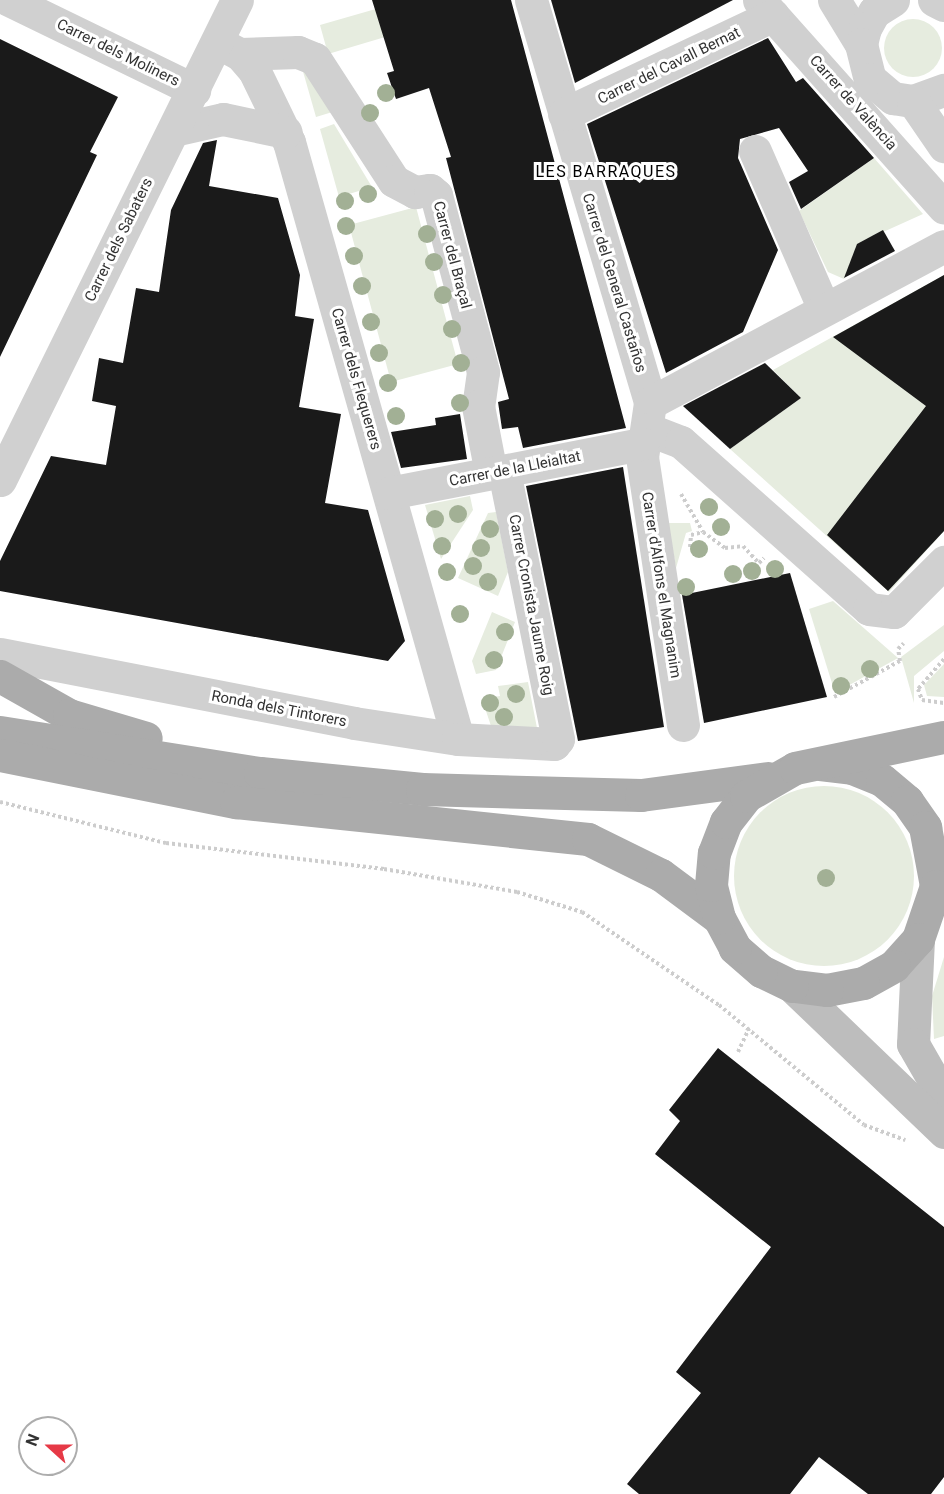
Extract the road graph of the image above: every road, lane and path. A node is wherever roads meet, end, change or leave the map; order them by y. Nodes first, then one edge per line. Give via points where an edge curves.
1 (9, 0) edge
2 (237, 0) edge
3 (531, 0) edge
4 (834, 0) edge
5 (893, 0) edge
6 (766, 8) edge
7 (861, 44) junction
8 (228, 48) junction
9 (194, 90) junction
10 (944, 90) edge
11 (913, 101) junction
12 (564, 114) junction
13 (174, 130) junction
14 (286, 132) junction
15 (944, 146) edge
16 (755, 151) dead end
17 (944, 208) edge
18 (944, 246) edge
19 (824, 307) junction
20 (646, 425) junction
21 (498, 472) junction
22 (0, 480) edge
23 (675, 484) dead end
24 (389, 493) junction
25 (704, 532) junction
26 (686, 559) dead end
27 (944, 562) edge
28 (759, 563) dead end
29 (0, 654) edge
30 (900, 657) dead end
31 (944, 659) edge
32 (0, 676) edge
33 (834, 697) dead end
34 (944, 703) edge
35 (683, 725) dead end
36 (0, 732) edge
37 (944, 737) edge
38 (458, 739) junction
39 (558, 739) joint
40 (0, 755) edge
41 (820, 765) junction
42 (260, 773) junction
43 (773, 777) junction
44 (0, 802) edge
45 (939, 844) edge
46 (719, 918) junction
47 (918, 939) junction
48 (792, 986) junction
49 (749, 1028) junction
50 (738, 1052) dead end
51 (944, 1098) edge
52 (930, 1138) edge

1 - 9 street, Carrer dels Moliners
2 - 8 street, Carrer dels Sabaters
3 - 12 street, Carrer del General Castaños
4 - 7 street
5 - 7 street via 874,12
6 - 12 street, Carrer del Cavall Bernat
6 - 17 street, Carrer de València
7 - 11 street via 862,63 878,88
8 - 9 street, Carrer dels Sabaters
8 - 14 street, Carrer dels Flequerers via 267,90
8 - 21 street, Carrer del Braçal via 298,52 315,58 394,181 415,192 436,195 483,372 478,406
9 - 13 street, Carrer dels Sabaters
10 - 11 street
11 - 15 street
12 - 20 street, Carrer del General Castaños
13 - 14 street via 223,119
13 - 22 street, Carrer dels Sabaters
14 - 24 street, Carrer dels Flequerers
16 - 19 street
18 - 19 street
19 - 20 street
20 - 21 street, Carrer de la Lleialtat
20 - 27 street via 681,442 869,609 894,612
20 - 35 street, Carrer d'Alfons el Magnanim
21 - 24 street, Carrer de la Lleialtat
21 - 39 street, Carrer Cronista Jaume Roig
23 - 25 path
24 - 38 street, Carrer dels Flequerers
25 - 26 path via 691,535
25 - 28 path via 725,548 743,546
29 - 38 street, Ronda dels Tintorers
30 - 33 path
31 - 34 path via 918,689 922,700
32 - 42 main road via 69,715
36 - 42 main road
37 - 41 main road
38 - 39 street, Ronda dels Tintorers via 546,745
40 - 46 main road via 236,802 588,839 661,875
41 - 43 main road
41 - 45 main road via 852,768 882,780 907,801
42 - 43 main road via 342,783 578,795 700,791
43 - 46 main road via 746,796 722,832 711,885
44 - 49 path via 166,843 384,869 550,900 582,912 640,947
45 - 47 main road via 936,886
46 - 48 main road via 735,948 761,971
47 - 48 main road via 894,966 863,983 827,990
47 - 51 main road via 914,1044
48 - 52 main road
49 - 50 path
49 - 52 path via 864,1125

